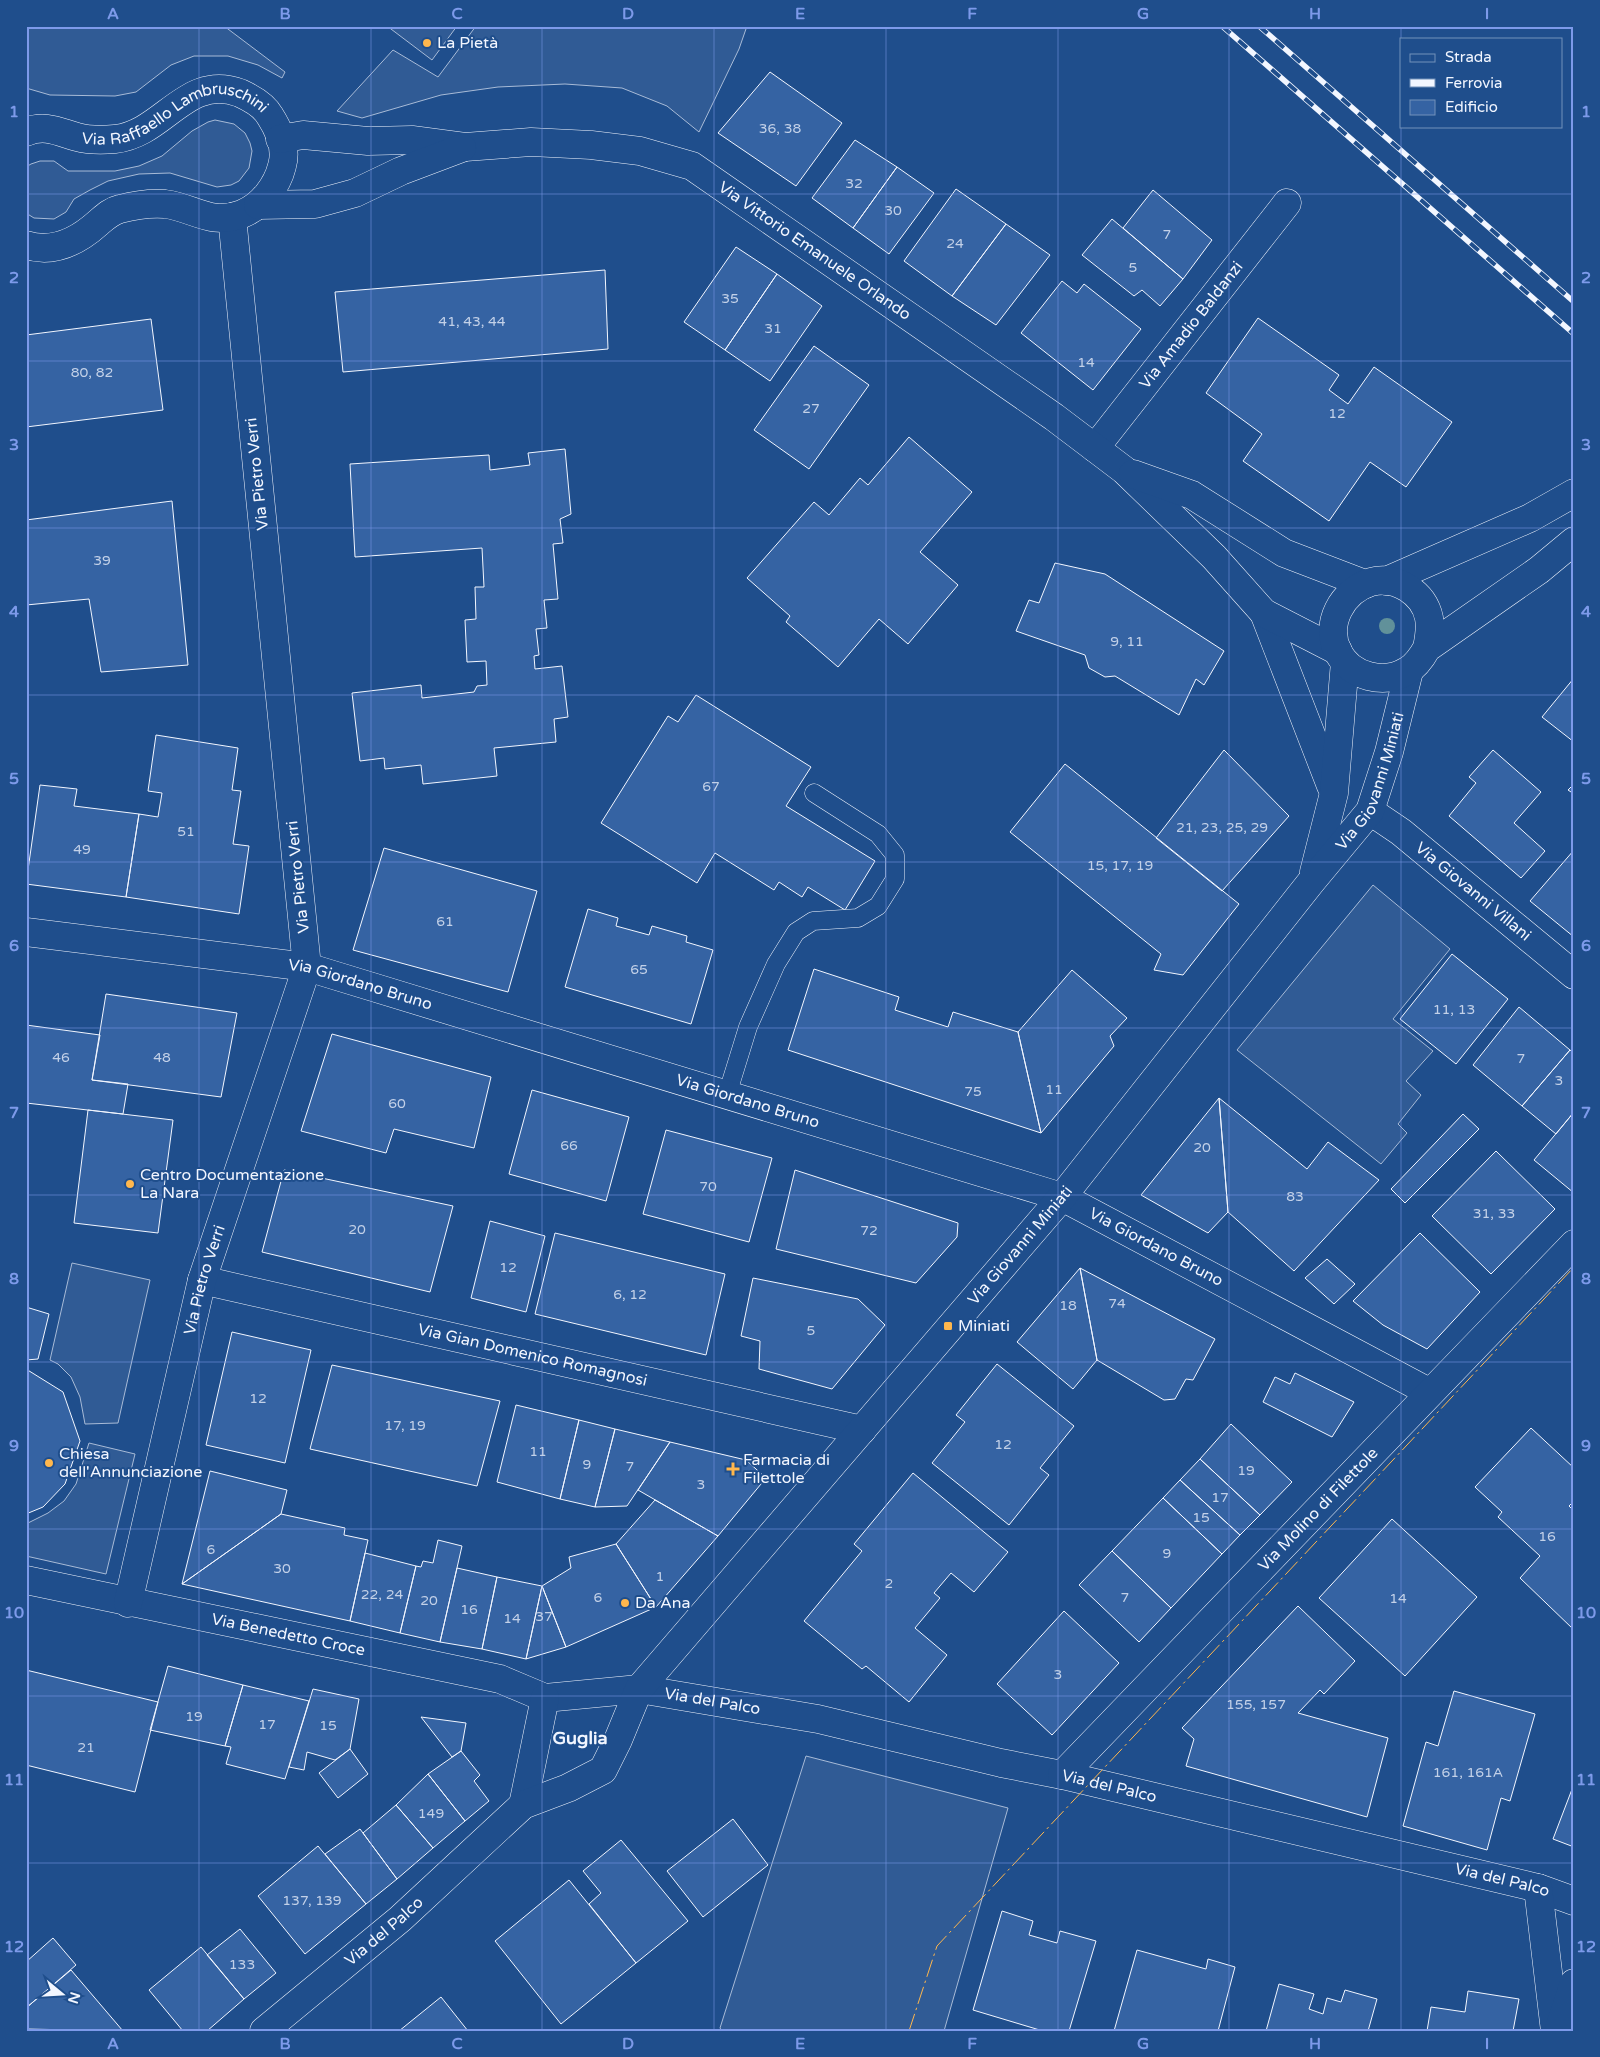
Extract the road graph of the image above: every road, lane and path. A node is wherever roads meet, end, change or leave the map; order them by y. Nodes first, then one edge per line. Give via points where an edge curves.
1 (29, 128) edge
2 (280, 139) junction
3 (465, 147) junction
4 (1287, 203) dead end
5 (258, 205) junction
6 (232, 217) junction
7 (26, 245) edge
8 (1095, 448) junction
9 (1124, 470) junction
10 (1574, 492) edge
11 (1574, 541) edge
12 (1376, 582) junction
13 (1264, 613) junction
14 (1427, 648) junction
15 (1341, 656) junction
16 (1409, 671) junction
17 (814, 793) dead end
18 (1334, 793) junction
19 (1370, 811) junction
20 (1311, 882) junction
21 (26, 932) edge
22 (308, 967) junction
23 (1574, 975) edge
24 (727, 1095) junction
25 (1062, 1197) junction
26 (1574, 1244) edge
27 (202, 1280) junction
28 (1429, 1392) junction
29 (862, 1430) junction
30 (26, 1580) edge
31 (128, 1603) junction
32 (639, 1689) junction
33 (546, 1698) junction
34 (1062, 1775) junction
35 (522, 1806) junction
36 (1538, 1888) junction
37 (1574, 1902) edge
38 (1574, 1982) edge
39 (264, 2031) edge
40 (1557, 2031) edge

1 - 2 street, Via Raffaello Lambruschini via 57,129 78,137 114,140 147,129 197,92 231,90 251,97 269,113
2 - 3 street via 303,135 368,141 412,140
2 - 5 street, Via Raffaello Lambruschini via 283,164 276,182
3 - 5 street via 355,192 315,204
3 - 8 street, Via Vittorio Emanuele Orlando via 531,142 592,145 640,151 692,166 951,344
4 - 8 street, Via Amadio Baldanzi
5 - 6 street, Via Raffaello Lambruschini
6 - 7 street, Via Raffaello Lambruschini via 213,219 166,204 143,204 118,209 78,239 60,247
6 - 22 street, Via Pietro Verri
8 - 9 street, Via Vittorio Emanuele Orlando
9 - 12 street via 1192,495 1284,553
9 - 13 street via 1214,557
10 - 12 street, Via Giovanni Miniati via 1530,518
11 - 14 street via 1539,570
12 - 14 street via 1400,584 1424,604 1429,618
12 - 15 street, Via Giovanni Miniati via 1351,592 1340,604 1334,619 1334,635
13 - 15 street
13 - 18 street, Via Giovanni Miniati
14 - 16 street, Via Giovanni Miniati
15 - 16 street via 1368,677 1383,678
15 - 18 street, Via Giovanni Miniati
16 - 19 street, Via Giovanni Miniati
17 - 24 lane via 878,834 895,855 895,880 878,906 858,918 813,921 796,932 776,964 748,1027
18 - 20 street, Via Giovanni Miniati
19 - 20 street, Via Giovanni Miniati
19 - 23 street, Via Giovanni Villani
20 - 25 street, Via Giovanni Miniati
21 - 22 street, Via Giordano Bruno
22 - 24 street, Via Giordano Bruno
22 - 27 street, Via Pietro Verri
24 - 25 street, Via Giordano Bruno
25 - 28 street, Via Giordano Bruno
25 - 29 street, Via Giovanni Miniati
26 - 28 street, Via Molino di Filettole
27 - 29 street, Via Gian Domenico Romagnosi
27 - 31 street, Via Pietro Verri
28 - 34 street, Via Molino di Filettole
29 - 32 street, Via Giovanni Miniati
30 - 31 street, Via Benedetto Croce
31 - 33 street, Via Benedetto Croce via 500,1679
32 - 33 street, Via del Palco
32 - 34 street, Via del Palco via 826,1720
32 - 35 street, Via del Palco via 603,1770
33 - 35 street
34 - 36 street, Via del Palco
35 - 39 street, Via del Palco via 400,1919
36 - 37 street, Via del Palco
36 - 40 street
38 - 40 street

